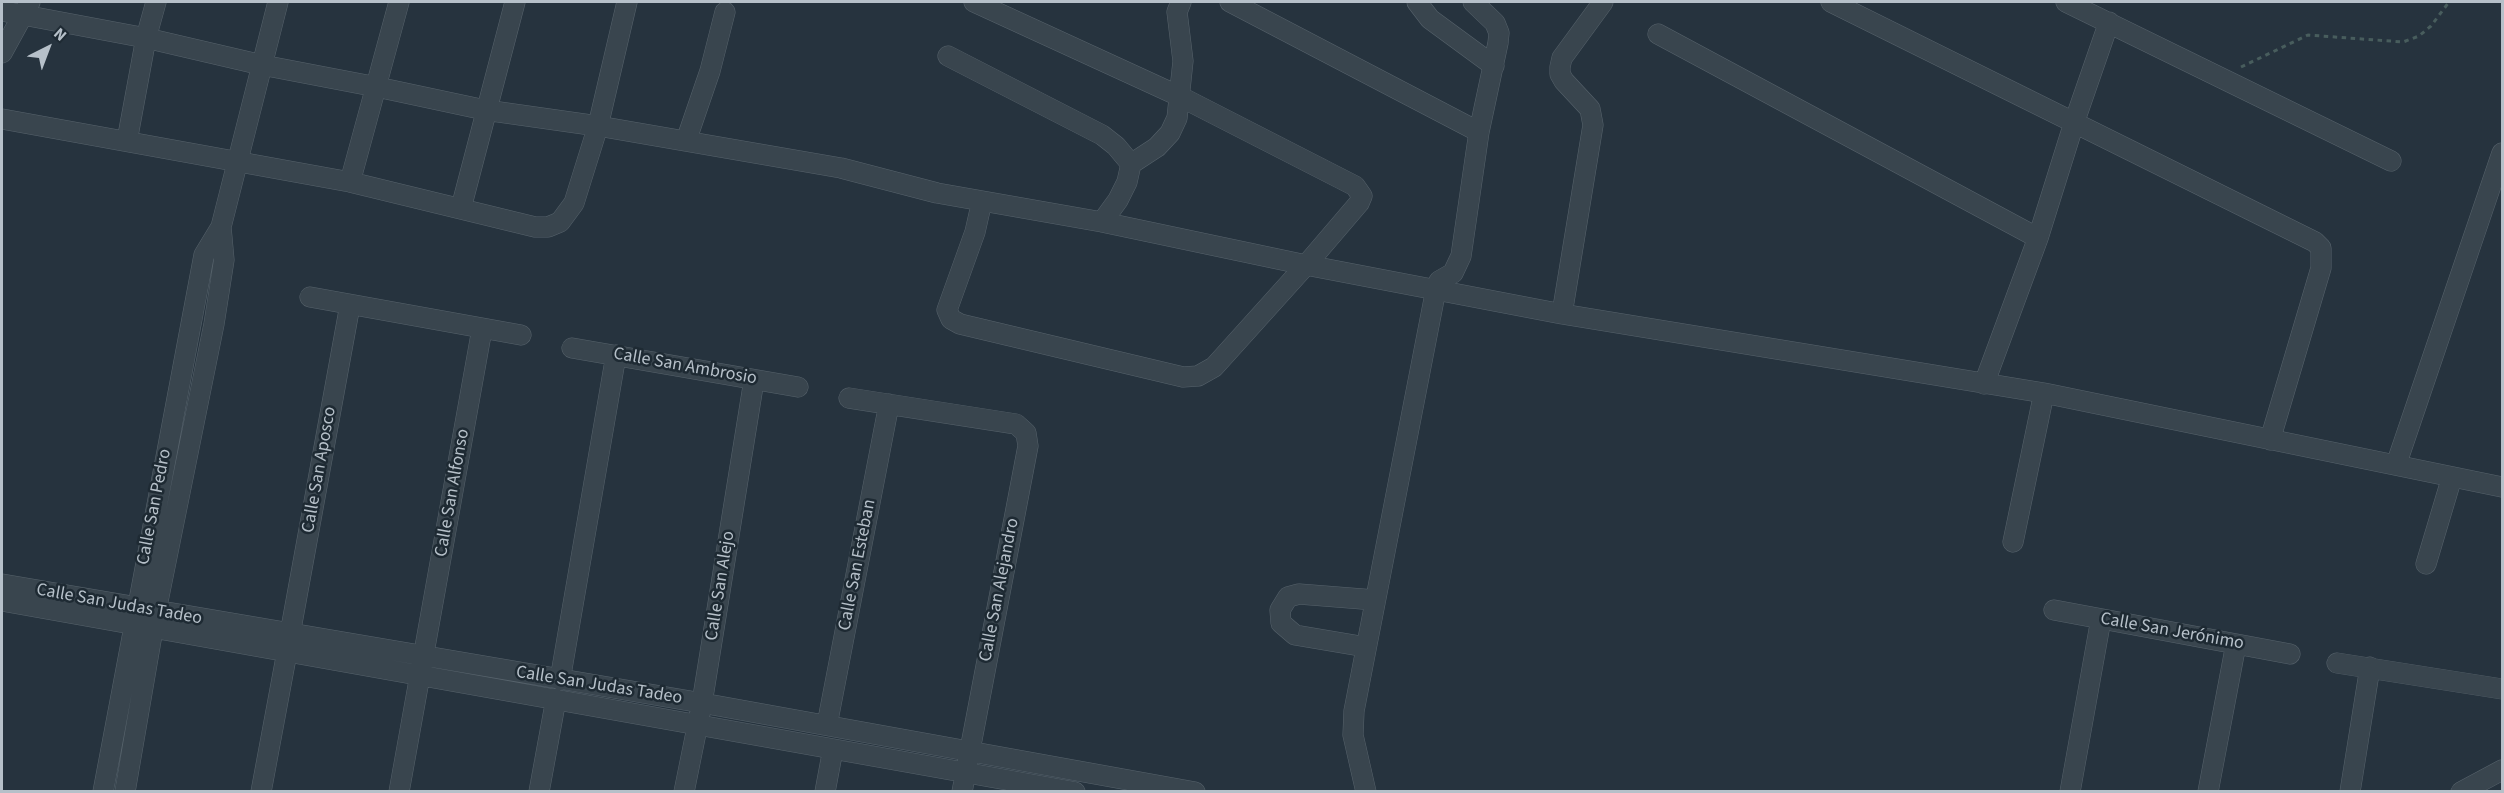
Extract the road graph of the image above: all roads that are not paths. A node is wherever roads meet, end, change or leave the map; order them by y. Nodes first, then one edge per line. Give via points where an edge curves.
1 (156, 2) edge
2 (278, 2) edge
3 (399, 2) edge
4 (515, 2) edge
5 (627, 2) edge
6 (974, 2) edge
7 (1181, 2) edge
8 (1230, 2) edge
9 (1417, 2) edge
10 (1603, 2) edge
11 (1831, 2) edge
12 (2066, 2) edge
13 (1480, 4) edge
14 (27, 8) edge
15 (2, 11) edge
16 (725, 12) dead end
17 (2109, 22) junction
18 (1658, 34) dead end
19 (146, 38) junction
20 (2, 53) edge
21 (948, 56) dead end
22 (262, 65) junction
23 (1494, 66) junction
24 (377, 87) junction
25 (1181, 97) junction
26 (485, 111) junction
27 (2, 119) edge
28 (2074, 123) junction
29 (598, 126) junction
30 (1479, 132) junction
31 (127, 141) junction
32 (686, 141) junction
33 (2502, 153) edge
34 (237, 161) junction
35 (2391, 161) dead end
36 (1131, 164) junction
37 (350, 182) junction
38 (982, 201) junction
39 (461, 208) junction
40 (1102, 222) junction
41 (220, 227) junction
42 (2038, 238) junction
43 (1306, 265) junction
44 (1436, 289) junction
45 (310, 297) dead end
46 (350, 305) junction
47 (1562, 314) junction
48 (482, 329) junction
49 (521, 336) dead end
50 (572, 348) dead end
51 (616, 355) junction
52 (754, 380) junction
53 (1984, 384) junction
54 (798, 387) dead end
55 (2044, 393) junction
56 (849, 398) dead end
57 (889, 404) junction
58 (2270, 440) junction
59 (2396, 465) junction
60 (2452, 477) junction
61 (2502, 487) edge
62 (2013, 542) dead end
63 (2426, 564) dead end
64 (2, 584) edge
65 (1375, 600) junction
66 (2, 601) edge
67 (2054, 610) dead end
68 (134, 616) junction
69 (2101, 619) junction
70 (155, 620) junction
71 (288, 643) junction
72 (2236, 644) junction
73 (1366, 647) junction
74 (2290, 654) dead end
75 (2337, 663) dead end
76 (422, 666) junction
77 (2370, 667) junction
78 (2502, 689) edge
79 (558, 690) junction
80 (702, 703) junction
81 (826, 725) junction
82 (697, 726) junction
83 (833, 749) junction
84 (970, 752) junction
85 (2502, 770) edge
86 (964, 782) edge
87 (103, 792) edge
88 (125, 792) edge
89 (261, 792) edge
90 (399, 792) edge
91 (539, 792) edge
92 (684, 792) edge
93 (825, 792) edge
94 (1075, 792) edge
95 (1195, 792) edge
96 (1366, 792) edge
97 (2070, 792) edge
98 (2208, 792) edge
99 (2350, 792) edge
100 (2461, 792) edge

1 - 19 street
2 - 22 street, Calle San Pedro
3 - 24 street
4 - 26 street
5 - 29 street
6 - 25 street
7 - 25 street via 1177,12 1183,61
8 - 30 street
9 - 23 street via 1430,19
10 - 47 street via 1560,66 1564,81 1590,109 1593,125
11 - 28 street
12 - 17 street
13 - 23 street via 1499,33
14 - 15 street
14 - 19 street
14 - 20 street
16 - 32 street
17 - 28 street
17 - 35 street
18 - 42 street
19 - 22 street
19 - 31 street
21 - 36 street via 1102,135
22 - 24 street
22 - 34 street, Calle San Pedro
23 - 30 street
24 - 26 street
24 - 37 street
25 - 36 street via 1178,118 1170,133
25 - 43 street via 1360,190 1359,204
26 - 29 street
26 - 39 street
27 - 31 street
28 - 42 street
28 - 58 street via 2321,248 2321,268
29 - 32 street
29 - 39 street via 574,203 560,222 536,227
30 - 44 street via 1460,262 1453,273 1439,281
31 - 34 street
32 - 38 street via 841,168
33 - 59 street
34 - 37 street
34 - 41 street, Calle San Pedro
36 - 40 street via 1118,201
37 - 39 street
38 - 40 street
38 - 43 street via 947,310 951,319 1183,377 1198,376 1214,367
40 - 43 street
41 - 68 street, Calle San Pedro via 204,255
41 - 70 street, Calle San Pedro via 224,260 214,324
42 - 53 street
43 - 44 street
44 - 47 street
44 - 65 street
45 - 46 street
46 - 48 street
46 - 71 street, Calle San Aposco
47 - 53 street
48 - 49 street
48 - 76 street, Calle San Alfonso
50 - 51 street, Calle San Ambrosio
51 - 52 street, Calle San Ambrosio
51 - 79 street
52 - 54 street, Calle San Ambrosio
52 - 80 street, Calle San Alejo
53 - 55 street
55 - 58 street
55 - 62 street
56 - 57 street
57 - 81 street, Calle San Esteban
57 - 84 street, Calle San Alejandro via 1016,424 1023,429 1028,446
58 - 59 street
59 - 60 street
60 - 61 street
60 - 63 street
64 - 68 street, Calle San Judas Tadeo
65 - 73 street
65 - 73 street via 1299,594 1288,597 1280,610 1281,623 1295,635
66 - 68 street, Calle San Judas Tadeo
67 - 69 street, Calle San Jerónimo
68 - 70 street, Calle San Judas Tadeo
68 - 87 street, Calle San Pedro
69 - 72 street, Calle San Jerónimo
69 - 97 street
70 - 71 street, Calle San Judas Tadeo
70 - 88 street, Calle San Pedro
71 - 76 street, Calle San Judas Tadeo
71 - 89 street, Calle San Aposco
72 - 74 street, Calle San Jerónimo
72 - 98 street
73 - 96 street via 1353,735
75 - 77 street
76 - 79 street, Calle San Judas Tadeo
76 - 90 street, Calle San Alfonso
77 - 78 street
77 - 99 street
79 - 80 street, Calle San Judas Tadeo
79 - 82 street, Calle San Judas Tadeo
79 - 91 street
80 - 81 street, Calle San Judas Tadeo
80 - 82 street, Calle San Alejo
81 - 84 street, Calle San Judas Tadeo
82 - 83 street, Calle San Judas Tadeo
82 - 92 street, Calle San Alejo
83 - 86 street, Calle San Judas Tadeo
83 - 93 street
84 - 86 street
84 - 95 street, Calle San Judas Tadeo
85 - 100 street
86 - 94 street, Calle San Judas Tadeo

